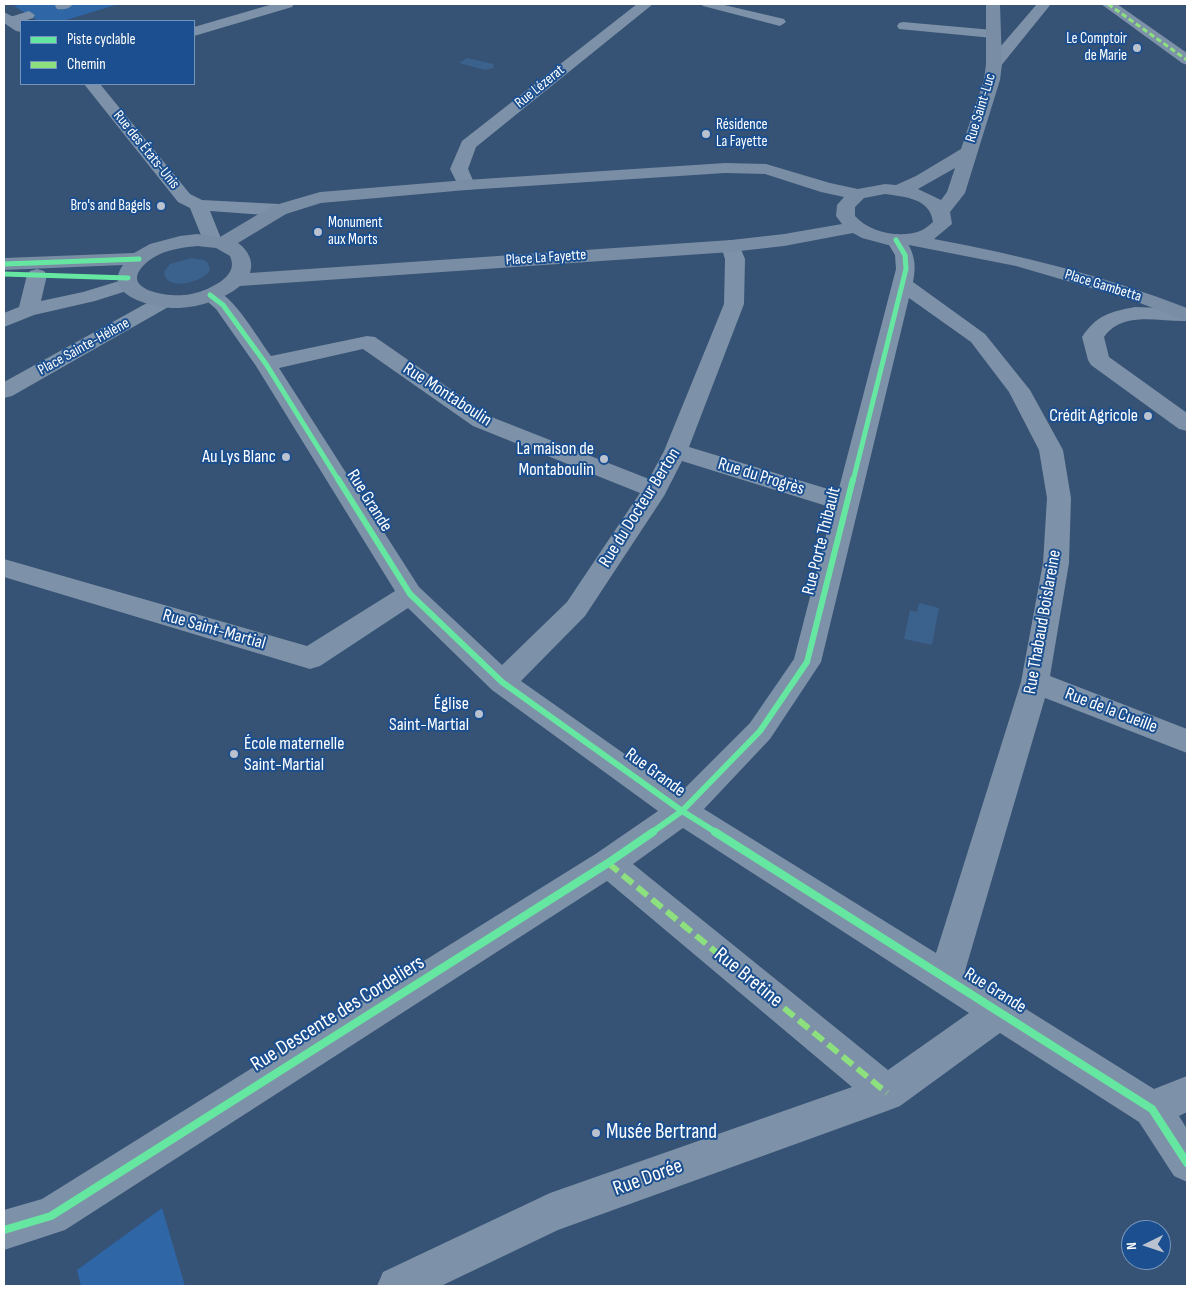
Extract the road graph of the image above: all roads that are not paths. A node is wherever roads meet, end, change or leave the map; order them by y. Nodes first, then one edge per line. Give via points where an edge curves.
1 (287, 4) edge
2 (646, 4) edge
3 (707, 4) edge
4 (978, 4) edge
5 (993, 4) edge
6 (1044, 4) edge
7 (1108, 4) edge
8 (29, 15) dead end
9 (12, 22) edge
10 (780, 22) dead end
11 (903, 26) dead end
12 (195, 32) edge
13 (993, 33) junction
14 (1187, 60) edge
15 (994, 64) junction
16 (93, 85) edge
17 (967, 153) junction
18 (466, 185) junction
19 (900, 190) junction
20 (858, 194) junction
21 (198, 205) junction
22 (279, 210) junction
23 (942, 218) junction
24 (856, 227) junction
25 (904, 240) junction
26 (218, 243) junction
27 (731, 246) junction
28 (139, 259) junction
29 (1019, 261) junction
30 (4, 264) edge
31 (4, 274) edge
32 (37, 275) junction
33 (235, 280) junction
34 (129, 281) junction
35 (903, 284) junction
36 (210, 295) junction
37 (163, 302) junction
38 (28, 310) junction
39 (1187, 310) edge
40 (4, 321) edge
41 (266, 364) junction
42 (4, 391) edge
43 (1187, 424) edge
44 (676, 451) junction
45 (655, 490) junction
46 (846, 504) junction
47 (4, 568) edge
48 (410, 594) junction
49 (502, 682) junction
50 (1035, 682) junction
51 (1187, 741) edge
52 (682, 811) junction
53 (608, 863) junction
54 (946, 978) junction
55 (1000, 1012) junction
56 (888, 1093) junction
57 (1187, 1094) edge
58 (1152, 1109) junction
59 (1187, 1163) edge
60 (4, 1230) edge
61 (397, 1286) edge

1 - 12 street
2 - 18 street, Rue Lézerat via 468,145 459,169
3 - 10 lane
4 - 13 main road, Rue Saint-Luc
5 - 13 main road, Rue Saint-Luc
6 - 15 street, Rue Saint-Luc
7 - 14 street
8 - 9 lane
11 - 13 lane
13 - 15 main road, Rue Saint-Luc
15 - 17 main road, Rue Saint-Luc via 992,80
16 - 21 street, Rue des États-Unis via 184,198
17 - 19 main road, Rue Saint-Luc
17 - 23 main road, Rue Saint-Luc via 956,193
18 - 20 main road via 734,169 766,170
18 - 22 main road via 320,198
19 - 20 main road via 870,190
19 - 23 main road, Place Gambetta via 936,204
20 - 24 main road via 845,205 844,213
21 - 22 street
21 - 26 street
22 - 26 main road
23 - 25 main road, Rue Saint-Luc via 936,231 926,237
23 - 29 main road, Place Gambetta via 969,239
24 - 25 main road, Place Gambetta via 866,233
24 - 27 main road, Place La Fayette
25 - 29 main road, Place Gambetta
25 - 35 street, Rue Porte Thibault via 906,269
26 - 28 main road via 197,240 172,244
26 - 33 main road via 240,256 241,272
27 - 33 main road, Place La Fayette
27 - 44 street, Rue du Docteur Berton via 735,260 734,304
28 - 30 main road
28 - 34 main road via 130,272
29 - 39 main road, Place Gambetta
31 - 32 main road
32 - 34 main road
32 - 38 street
33 - 36 main road
34 - 37 main road via 141,296
34 - 38 street via 88,297
35 - 46 street, Rue Porte Thibault
35 - 50 street, Rue Thabaud Boislareine via 978,338 1018,390 1051,450 1059,498 1056,563
36 - 37 main road via 194,300
36 - 41 street, Rue Grande via 223,305
37 - 42 street, Place Sainte-Hélène
38 - 40 street
39 - 43 street, Place Gambetta via 1134,313 1114,318 1097,328 1093,336 1099,360
41 - 45 street, Rue Montaboulin via 367,342 481,420
41 - 48 street, Rue Grande
44 - 45 street, Rue du Docteur Berton
44 - 46 street, Rue du Progrès
45 - 49 street, Rue du Docteur Berton via 576,609
46 - 52 street, Rue Porte Thibault via 807,662 760,731
47 - 48 street, Rue Saint-Martial via 310,658
48 - 49 street, Rue Grande
49 - 52 street, Rue Grande
50 - 51 street, Rue de la Cueille
50 - 54 street, Rue Thabaud Boislareine
52 - 53 street, Rue Descente des Cordeliers
52 - 54 street, Rue Grande
53 - 56 street, Rue Bretine
53 - 60 street, Rue Descente des Cordeliers via 51,1216
54 - 55 street, Rue Grande
55 - 56 street, Rue Dorée
55 - 58 street, Rue Grande
56 - 61 street, Rue Dorée via 550,1213
57 - 58 street
58 - 59 street, Rue Grande

